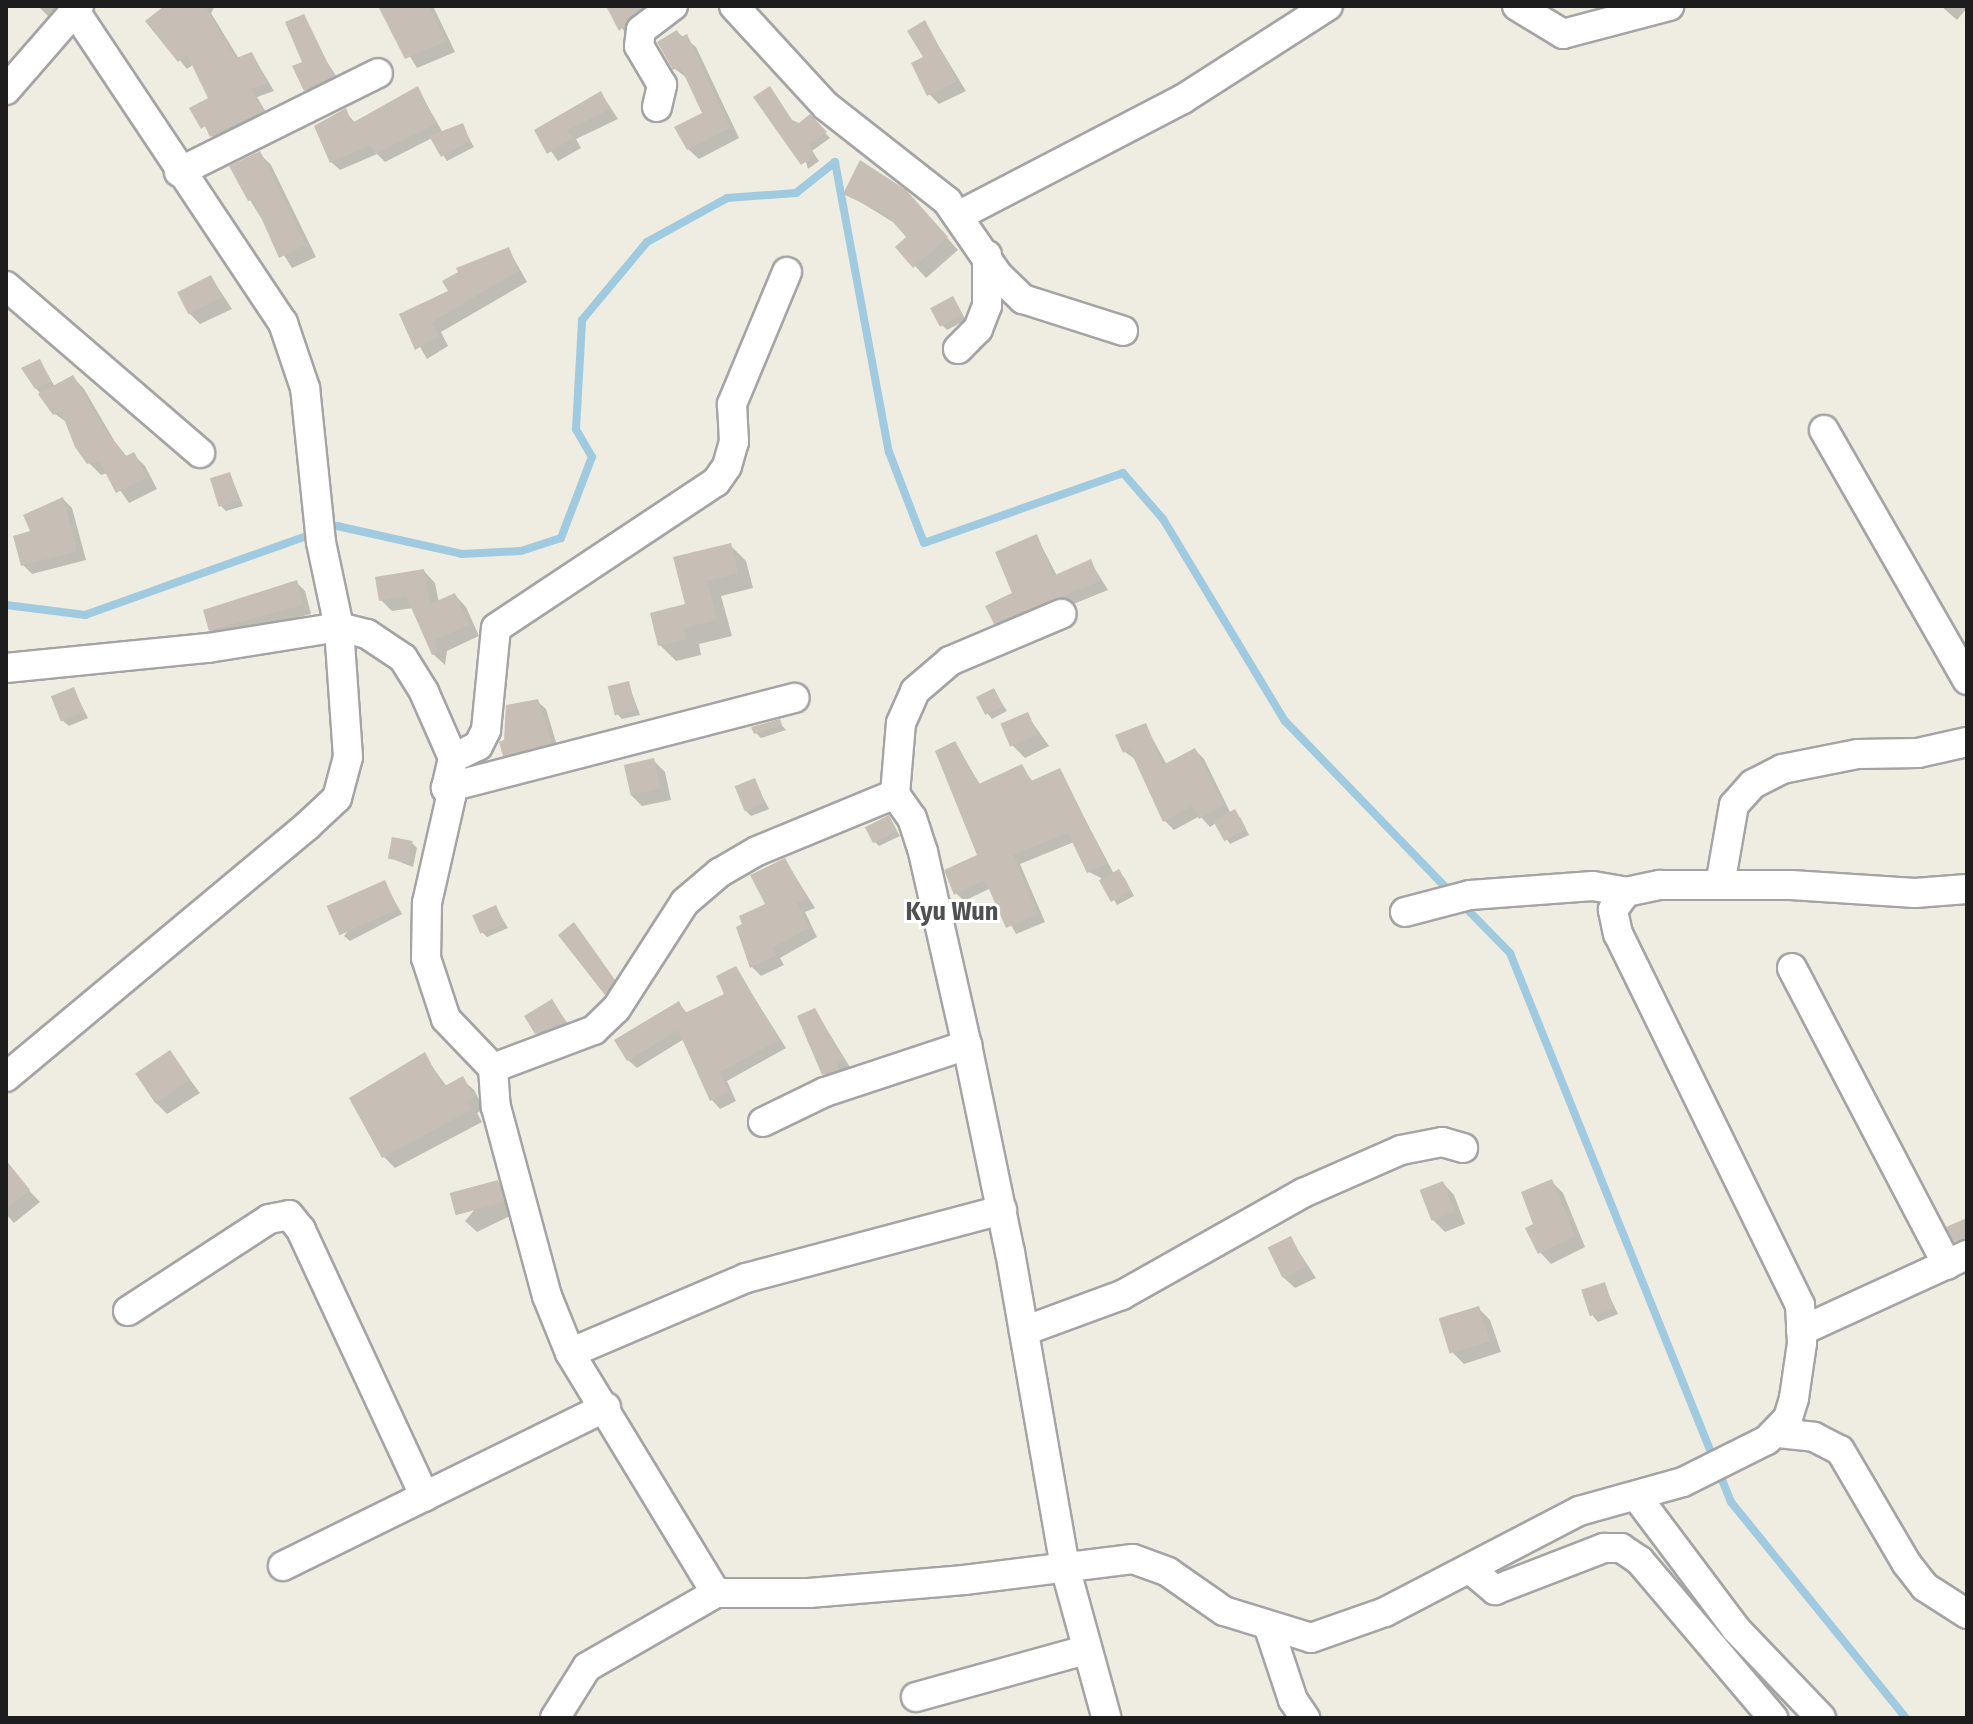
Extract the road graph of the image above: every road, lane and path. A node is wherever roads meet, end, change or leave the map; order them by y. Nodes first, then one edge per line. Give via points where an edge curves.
1 (673, 6) edge
2 (734, 6) edge
3 (1328, 6) edge
4 (1517, 6) edge
5 (1606, 6) edge
6 (1669, 6) edge
7 (77, 10) edge
8 (1588, 28) junction
9 (378, 73) dead end
10 (6, 90) edge
11 (657, 107) dead end
12 (179, 172) junction
13 (958, 216) junction
14 (987, 254) junction
15 (787, 272) dead end
16 (6, 286) edge
17 (1123, 331) dead end
18 (958, 349) dead end
19 (1824, 430) dead end
20 (200, 453) dead end
21 (1061, 614) dead end
22 (339, 627) junction
23 (6, 668) edge
24 (1967, 680) edge
25 (795, 698) dead end
26 (1967, 742) edge
27 (453, 758) junction
28 (446, 788) junction
29 (895, 794) junction
30 (1720, 885) junction
31 (1967, 889) edge
32 (1626, 892) junction
33 (1405, 912) dead end
34 (1792, 968) dead end
35 (967, 1045) junction
36 (493, 1068) junction
37 (6, 1077) edge
38 (763, 1122) dead end
39 (1463, 1148) dead end
40 (1002, 1210) junction
41 (1957, 1260) edge
42 (128, 1311) dead end
43 (1813, 1327) junction
44 (1024, 1331) junction
45 (570, 1353) junction
46 (606, 1407) junction
47 (1778, 1433) junction
48 (425, 1497) junction
49 (1637, 1497) junction
50 (283, 1566) dead end
51 (1065, 1567) junction
52 (1470, 1569) junction
53 (716, 1593) junction
54 (1967, 1614) edge
55 (1269, 1628) junction
56 (1086, 1650) junction
57 (916, 1697) dead end
58 (1106, 1716) dead end
59 (555, 1718) edge
60 (1305, 1718) edge
61 (1773, 1718) edge
62 (1821, 1718) edge

1 - 11 street via 641,30 639,46 662,85
2 - 13 street via 826,106 904,165
3 - 13 street via 1183,99
4 - 8 street via 1563,34
5 - 8 street
6 - 8 street
7 - 10 street
7 - 12 street
9 - 12 street
12 - 22 street via 257,277 283,323 305,388 321,542
13 - 14 street
14 - 17 street via 998,275 1023,299
14 - 18 street via 987,306 978,329
15 - 27 street via 732,404 734,442 727,466 716,482 496,628 486,730 478,746
16 - 20 street
19 - 24 street
21 - 29 street via 950,661 915,691 901,723
22 - 23 street via 208,648
22 - 27 street via 367,634 403,658
22 - 37 street via 348,757 337,798
25 - 28 street
26 - 30 street via 1918,753 1858,754 1782,769 1753,784 1734,805
27 - 28 street
28 - 36 street via 451,797 427,903 426,958 446,1019
29 - 35 street via 912,818 923,852
29 - 36 street via 757,851 719,873 685,902 616,1009 594,1030
30 - 31 street via 1915,893
30 - 32 street via 1660,885
32 - 33 street via 1593,886 1458,899
32 - 43 street via 1613,910 1618,934
34 - 41 street
35 - 38 street via 825,1092
35 - 40 street
36 - 45 street via 496,1107 547,1296
39 - 44 street via 1442,1142 1401,1150 1303,1193 1122,1295
40 - 44 street
40 - 45 street via 746,1278
41 - 43 street
42 - 48 street via 269,1219 289,1215 301,1230
43 - 47 street via 1794,1398
44 - 51 street
45 - 46 street
46 - 48 street
46 - 53 street
47 - 49 street via 1683,1482
47 - 54 street via 1814,1437 1840,1450 1907,1564 1925,1587
48 - 50 street
49 - 52 street via 1579,1511
49 - 62 street via 1736,1629
51 - 53 street via 809,1593
51 - 55 street via 1133,1559 1168,1572 1224,1611
51 - 56 street
52 - 55 street via 1347,1629 1311,1638
52 - 61 street via 1495,1590 1604,1548 1621,1548 1640,1561
53 - 59 street via 587,1667
55 - 60 street via 1293,1700
56 - 57 street
56 - 58 street

